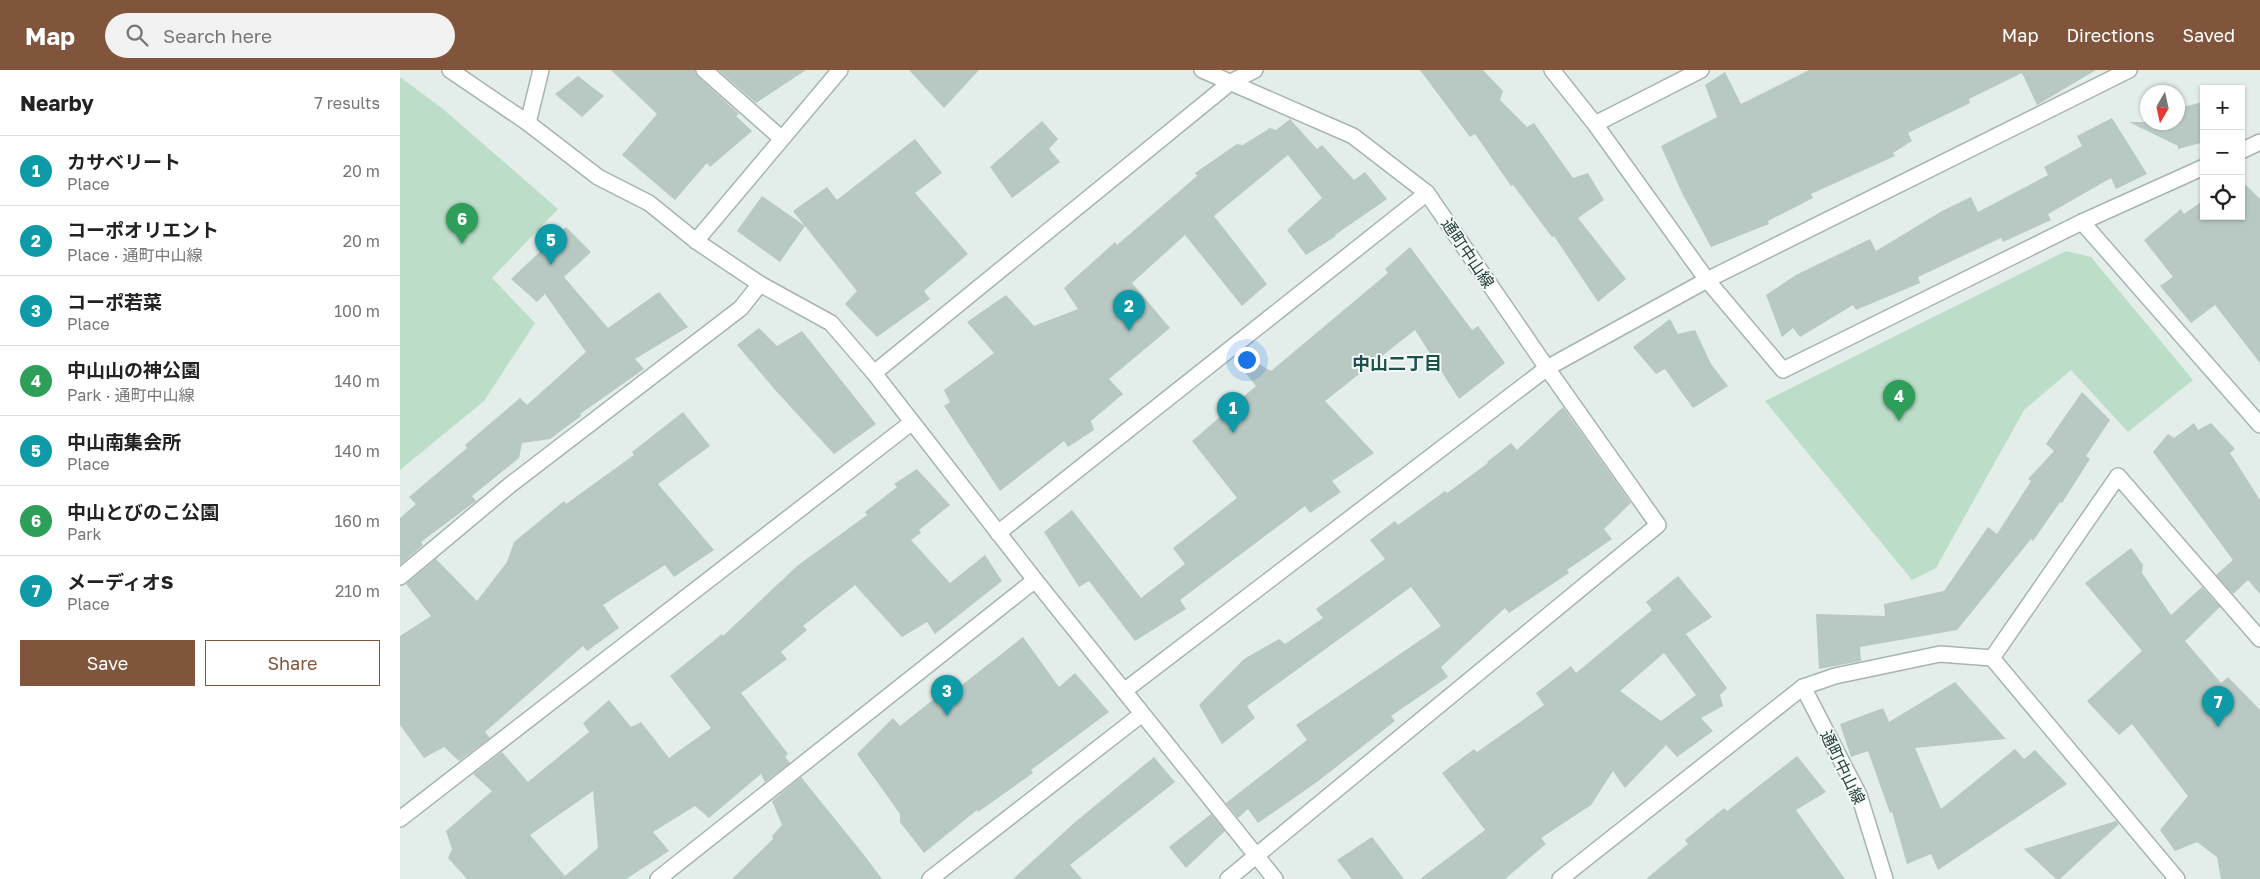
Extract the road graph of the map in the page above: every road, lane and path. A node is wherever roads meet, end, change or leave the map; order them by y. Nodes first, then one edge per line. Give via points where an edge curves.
1 (450, 70) edge
2 (540, 70) edge
3 (704, 70) edge
4 (840, 70) edge
5 (1202, 70) edge
6 (1255, 70) edge
7 (1552, 70) edge
8 (1701, 70) edge
9 (2125, 71) edge
10 (1231, 82) junction
11 (528, 123) junction
12 (1595, 124) junction
13 (781, 138) junction
14 (2260, 142) edge
15 (2245, 149) edge
16 (2200, 170) edge
17 (1427, 194) junction
18 (2082, 222) junction
19 (696, 241) junction
20 (1707, 280) junction
21 (760, 284) junction
22 (1547, 368) junction
23 (874, 373) junction
24 (911, 423) junction
25 (2260, 425) edge
26 (998, 533) junction
27 (400, 577) edge
28 (1035, 580) junction
29 (2260, 639) edge
30 (1992, 658) junction
31 (1803, 687) junction
32 (1124, 692) junction
33 (1142, 714) junction
34 (400, 819) edge
35 (1258, 856) junction
36 (658, 879) edge
37 (930, 879) edge
38 (1228, 879) edge
39 (1275, 879) edge
40 (1560, 879) edge
41 (1885, 879) edge
42 (2178, 879) edge

1 - 11 street
2 - 11 street
3 - 13 street
4 - 13 street
5 - 10 street, 通町中山線
6 - 10 street
7 - 12 street
8 - 12 street
9 - 20 street
10 - 17 street, 通町中山線 via 1353,136
10 - 23 street
11 - 19 street via 598,177 650,203
12 - 20 street
13 - 19 street
14 - 15 street
16 - 18 street
17 - 22 street, 通町中山線
17 - 26 street
18 - 20 street via 1783,370
18 - 25 street
19 - 21 street
20 - 22 street
21 - 23 street via 831,323
21 - 27 street via 741,308 510,485
22 - 32 street
22 - 35 street, 通町中山線 via 1658,525
23 - 24 street
24 - 26 street
24 - 34 street
26 - 28 street
28 - 32 street
28 - 36 street
29 - 30 street via 2118,476
30 - 31 street via 1940,654 1835,676
30 - 42 street
31 - 40 street
31 - 41 street, 通町中山線 via 1859,795
32 - 33 street
33 - 35 street
33 - 37 street
35 - 38 street
35 - 39 street

